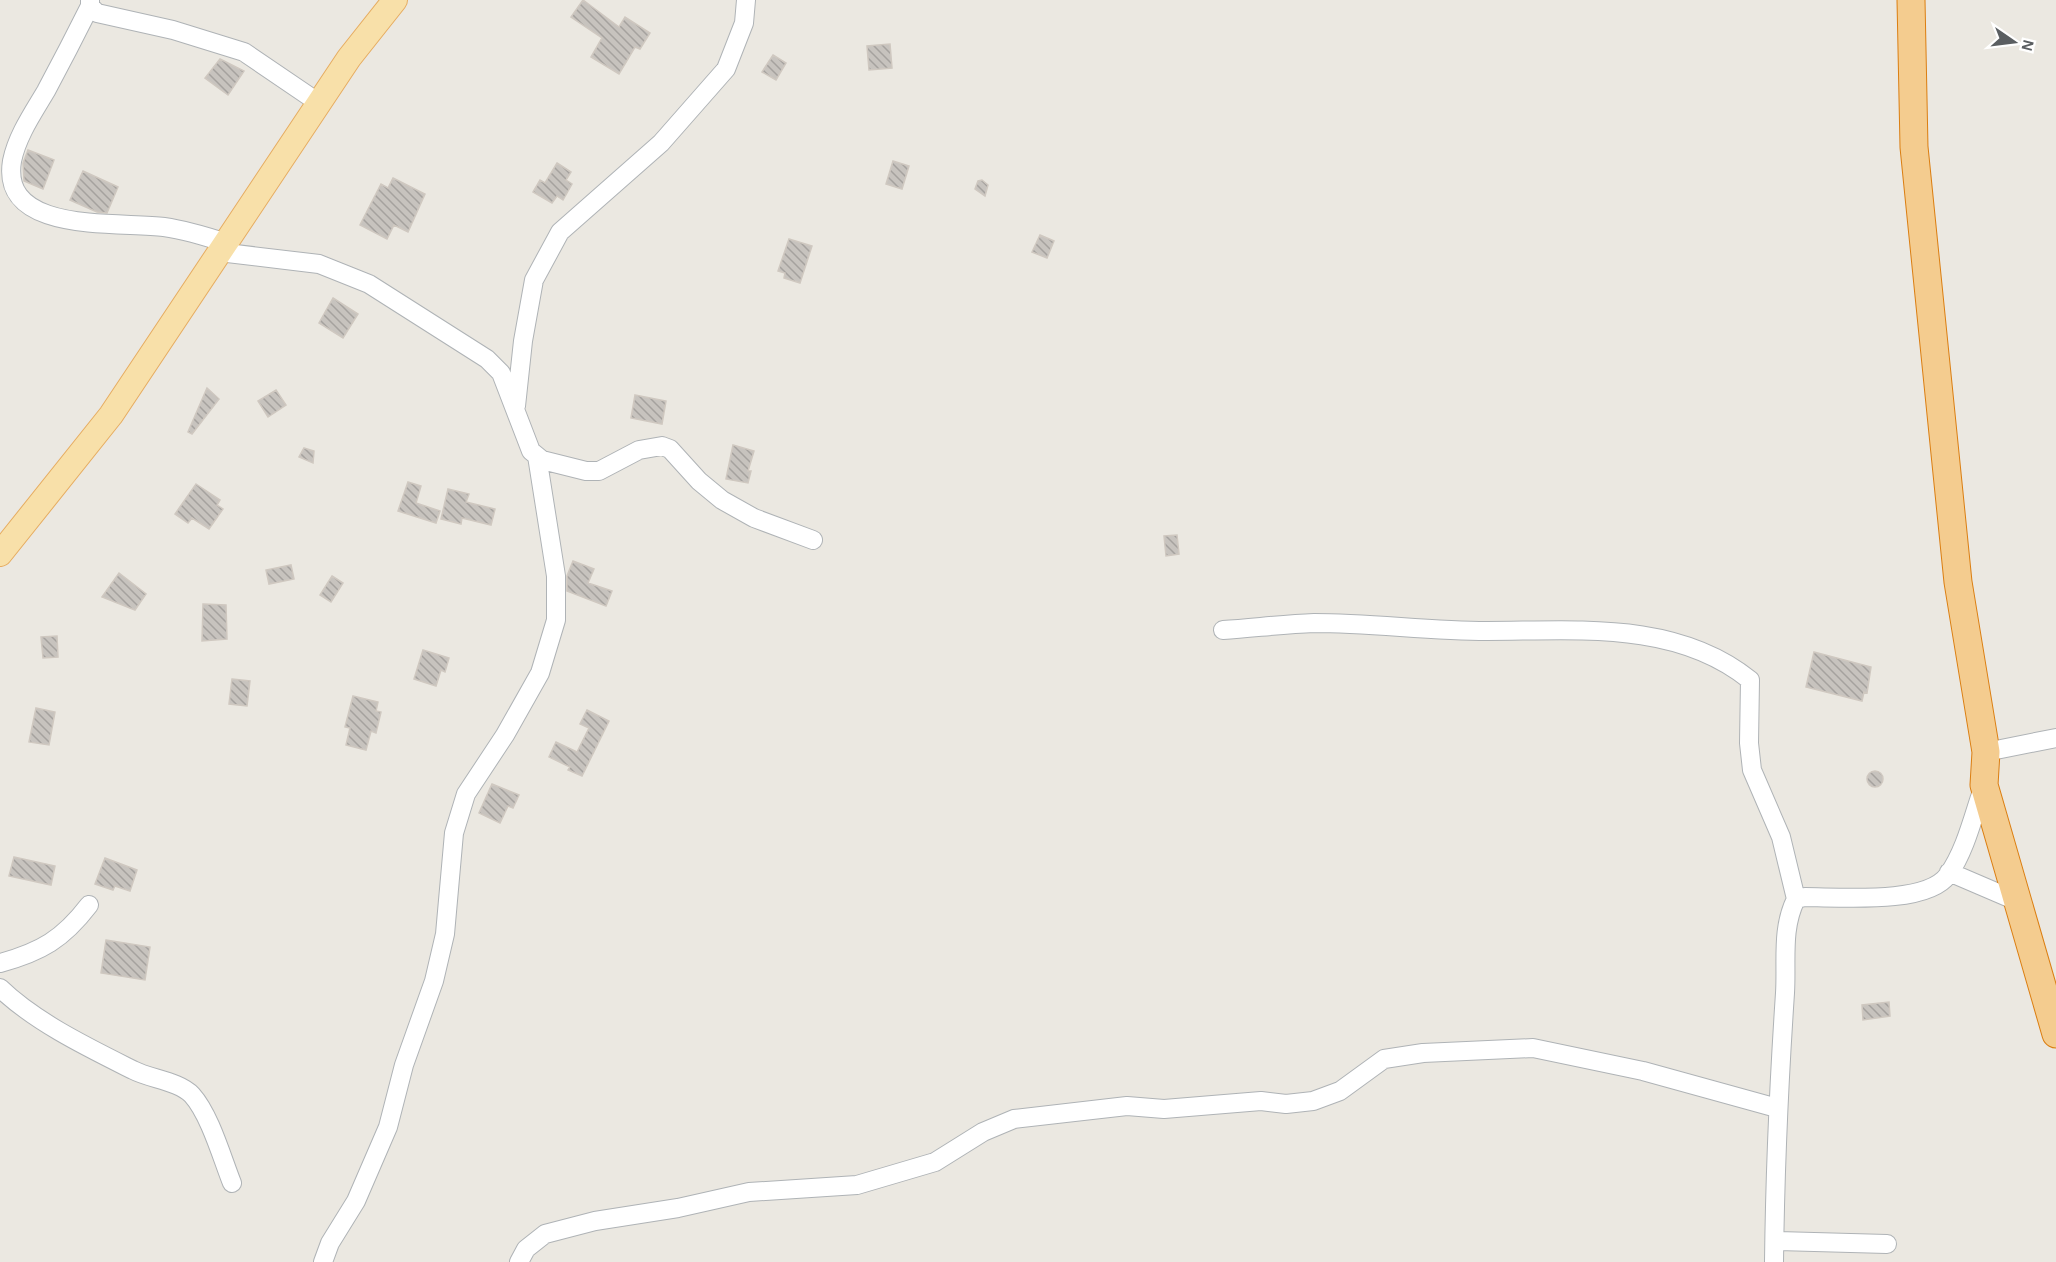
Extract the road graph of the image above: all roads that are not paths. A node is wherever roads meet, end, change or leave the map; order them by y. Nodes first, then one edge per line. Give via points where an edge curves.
1 (395, 0) edge
2 (746, 0) edge
3 (1911, 0) edge
4 (90, 3) edge
5 (319, 103) junction
6 (222, 248) junction
7 (515, 411) junction
8 (537, 456) junction
9 (813, 540) dead end
10 (0, 554) edge
11 (1223, 630) dead end
12 (2056, 738) edge
13 (1986, 752) junction
14 (1984, 784) junction
15 (1949, 872) junction
16 (1796, 899) junction
17 (2019, 902) junction
18 (89, 905) dead end
19 (0, 963) edge
20 (0, 988) edge
21 (2056, 1034) edge
22 (1777, 1108) junction
23 (232, 1184) dead end
24 (1774, 1241) junction
25 (1887, 1244) dead end
26 (323, 1262) edge
27 (519, 1262) edge
28 (1774, 1262) edge

1 - 5 main road
2 - 7 street via 744,22 726,69 661,143 560,232 534,280
3 - 13 highway via 1915,159 1958,582
4 - 5 street via 97,13 173,30 244,52
4 - 6 street via 18,142 9,182 16,196 33,211 70,221 165,227
5 - 6 main road
6 - 7 street via 319,264 369,284 488,359 501,373
6 - 10 main road via 111,415
7 - 8 street via 531,451
8 - 9 street via 599,471 639,450 670,448 722,500 754,518
8 - 26 street via 556,576 556,620 540,673 466,794 454,833 445,934 434,981 404,1065 388,1127 356,1201
11 - 16 street via 1313,623 1486,631 1591,630 1698,649 1733,666 1750,680 1752,770 1781,837
12 - 13 street
13 - 14 highway
14 - 15 street
14 - 17 highway
15 - 16 street via 1934,887 1919,892
15 - 17 street
16 - 22 street via 1786,930
17 - 21 highway
18 - 19 street via 61,937 32,954
20 - 23 street via 45,1022 133,1070 189,1092 208,1124
22 - 24 street
22 - 27 street via 1643,1071 1533,1048 1423,1053 1384,1059 1340,1091 1313,1101 1164,1109 1127,1106 1014,1119 983,1132 935,1162 857,1185 749,1192 596,1221 545,1234 526,1249
24 - 25 street
24 - 28 street

